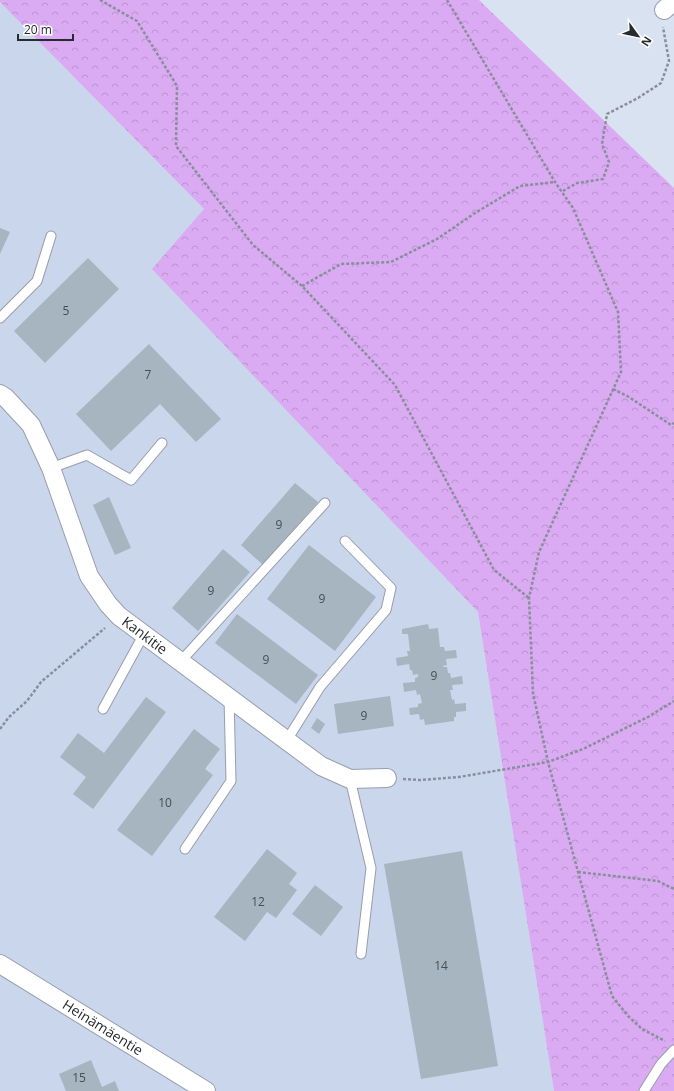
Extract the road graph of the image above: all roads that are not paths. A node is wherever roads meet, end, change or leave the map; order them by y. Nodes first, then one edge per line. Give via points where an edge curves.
1 (51, 236) dead end
2 (0, 318) edge
3 (0, 394) edge
4 (162, 443) dead end
5 (51, 468) junction
6 (325, 503) dead end
7 (344, 541) dead end
8 (144, 634) junction
9 (181, 661) junction
10 (229, 697) junction
11 (103, 709) dead end
12 (287, 740) junction
13 (387, 778) road end
14 (350, 779) junction
15 (185, 849) dead end
16 (361, 954) dead end
17 (0, 964) edge
18 (672, 1048) edge
19 (206, 1091) edge
20 (644, 1091) edge

1 - 2 lane via 37,281
3 - 5 street, Kankitie via 31,425
4 - 5 lane via 131,480 87,455
5 - 8 street, Kankitie via 88,576 119,616
6 - 9 lane
7 - 12 lane via 391,588 386,610 320,687
8 - 9 street, Kankitie
8 - 11 lane
9 - 10 street, Kankitie
10 - 12 street, Kankitie
10 - 15 lane via 230,781
12 - 14 street, Kankitie via 320,766
13 - 14 street, Kankitie
14 - 16 lane via 371,868
17 - 19 street, Heinämäentie
18 - 20 lane

